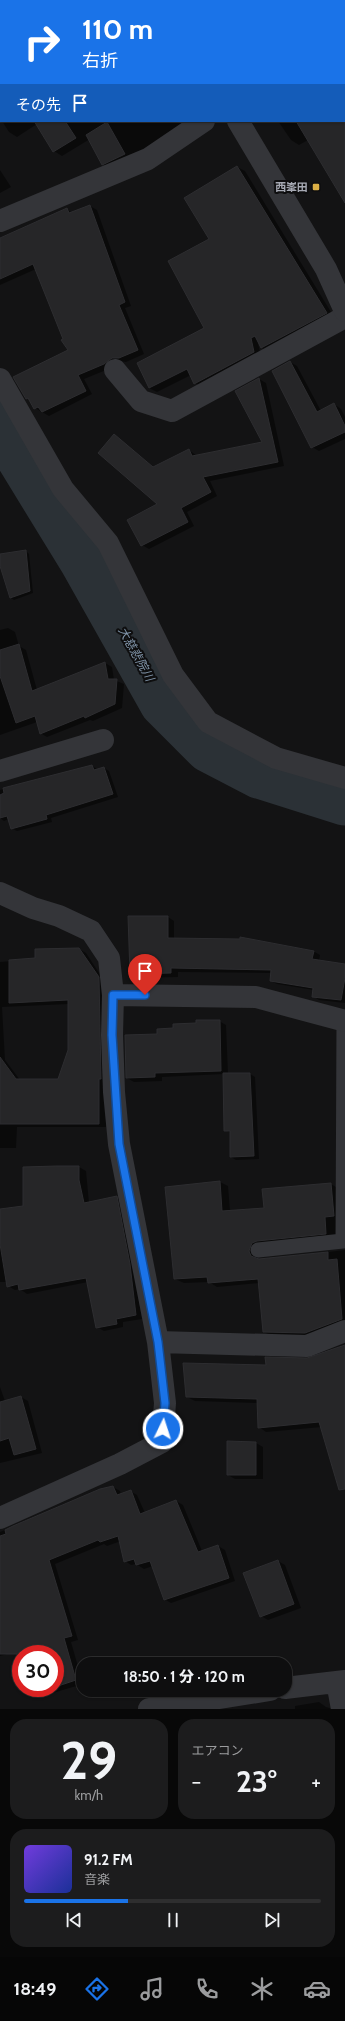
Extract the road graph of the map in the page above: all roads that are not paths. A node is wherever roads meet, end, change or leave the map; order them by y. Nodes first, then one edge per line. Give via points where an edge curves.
1 (203, 122) edge
2 (239, 122) edge
3 (0, 221) edge
4 (345, 311) edge
5 (345, 317) edge
6 (116, 370) dead end
7 (0, 379) edge
8 (103, 740) dead end
9 (0, 771) edge
10 (345, 778) edge
11 (0, 893) edge
12 (113, 995) junction
13 (344, 1021) edge
14 (258, 1250) dead end
15 (345, 1331) edge
16 (158, 1342) junction
17 (0, 1518) edge
18 (341, 1681) edge
19 (292, 1687) edge
20 (264, 1697) edge
21 (149, 1709) edge
22 (342, 1709) edge

1 - 3 street via 148,159
2 - 4 street via 326,269
5 - 6 street via 172,411 141,401
7 - 10 street via 63,489 108,543 173,675 208,722 276,758
8 - 9 street
11 - 12 street via 91,931 110,958
12 - 13 street via 256,997
12 - 16 street via 112,1042 119,1144
13 - 14 lane via 342,1240
15 - 16 street via 307,1346
16 - 17 street via 165,1403 162,1442 120,1464
18 - 19 street
18 - 22 street
20 - 21 street

